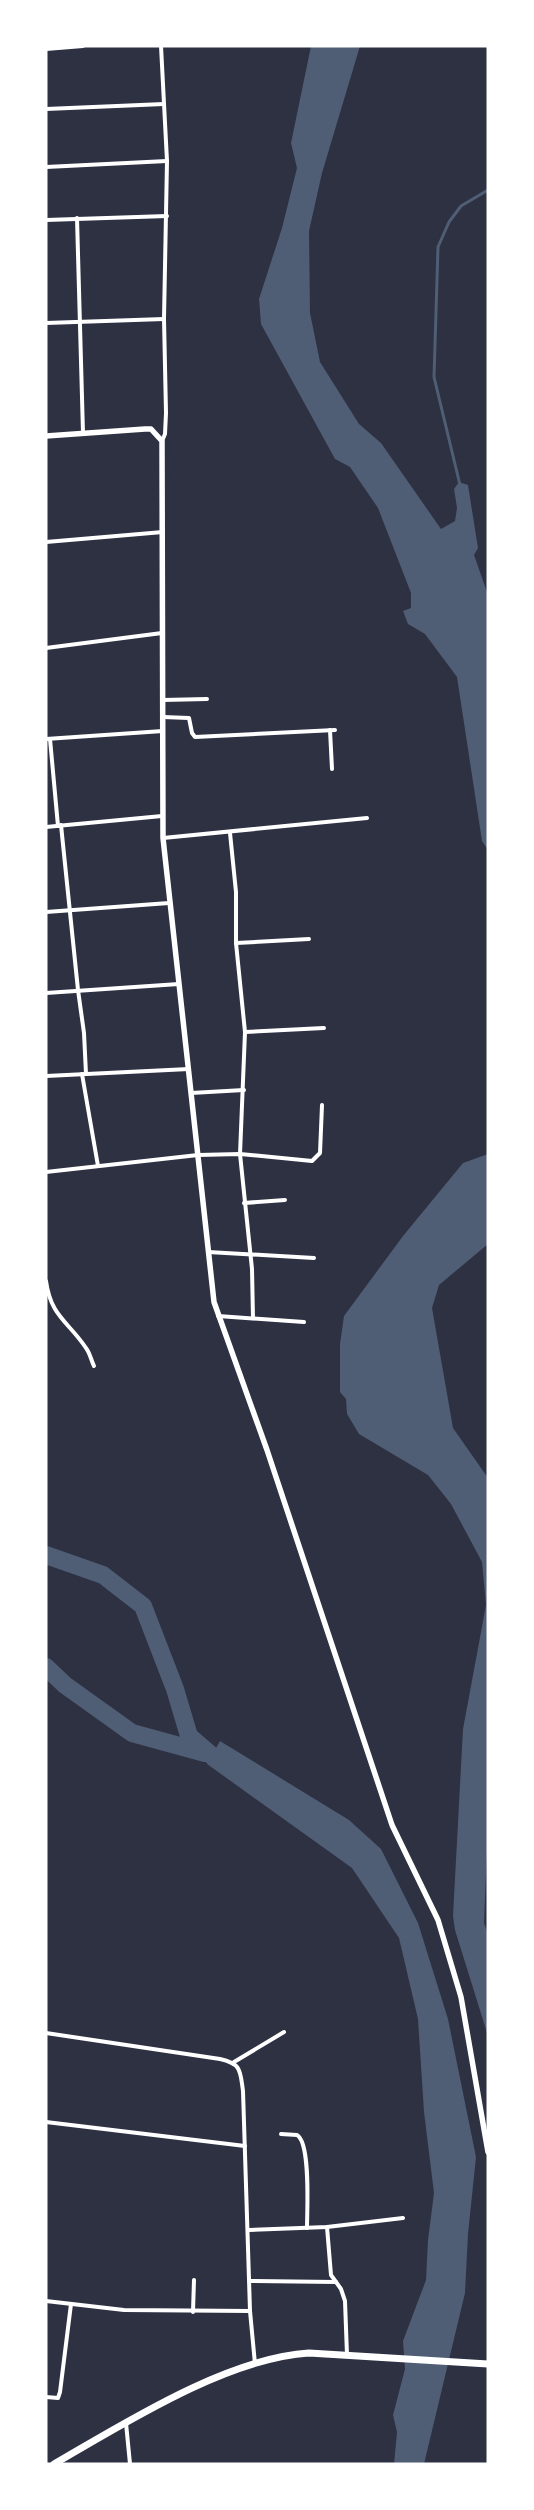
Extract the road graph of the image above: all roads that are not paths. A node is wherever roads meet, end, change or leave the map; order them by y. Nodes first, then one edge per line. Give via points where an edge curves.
1 (83, 46) edge
2 (161, 46) edge
3 (46, 49) edge
4 (164, 104) junction
5 (46, 109) edge
6 (166, 161) junction
7 (46, 167) edge
8 (166, 216) junction
9 (78, 218) junction
10 (46, 220) edge
11 (164, 320) junction
12 (80, 322) junction
13 (46, 323) edge
14 (83, 433) junction
15 (46, 436) edge
16 (162, 442) junction
17 (163, 532) junction
18 (46, 542) edge
19 (162, 634) junction
20 (46, 648) edge
21 (207, 699) dead end
22 (163, 700) junction
23 (163, 717) junction
24 (163, 731) junction
25 (48, 739) edge
26 (332, 769) dead end
27 (162, 816) junction
28 (366, 818) dead end
29 (60, 826) junction
30 (46, 827) edge
31 (230, 832) junction
32 (163, 838) junction
33 (169, 903) junction
34 (70, 910) junction
35 (46, 912) edge
36 (309, 939) dead end
37 (236, 942) junction
38 (179, 984) junction
39 (78, 990) junction
40 (46, 992) edge
41 (324, 1028) dead end
42 (245, 1032) junction
43 (189, 1069) junction
44 (84, 1074) junction
45 (46, 1076) edge
46 (244, 1090) junction
47 (191, 1093) junction
48 (322, 1105) dead end
49 (240, 1154) junction
50 (198, 1155) junction
51 (98, 1166) junction
52 (46, 1172) edge
53 (285, 1200) dead end
54 (244, 1203) junction
55 (208, 1252) junction
56 (250, 1253) junction
57 (314, 1258) dead end
58 (46, 1281) edge
59 (218, 1316) junction
60 (253, 1318) junction
61 (304, 1322) dead end
62 (94, 1366) dead end
63 (284, 2032) dead end
64 (46, 2033) edge
65 (234, 2062) junction
66 (46, 2122) edge
67 (281, 2134) dead end
68 (245, 2146) junction
69 (488, 2152) edge
70 (403, 2218) dead end
71 (327, 2227) junction
72 (307, 2228) junction
73 (249, 2230) junction
74 (194, 2280) dead end
75 (250, 2281) junction
76 (336, 2282) junction
77 (46, 2302) edge
78 (72, 2304) junction
79 (193, 2312) junction
80 (250, 2312) junction
81 (347, 2355) junction
82 (485, 2363) edge
83 (255, 2364) junction
84 (46, 2397) edge
85 (126, 2423) junction
86 (54, 2464) edge
87 (130, 2464) edge

1 - 3 street
2 - 4 street
4 - 5 street
4 - 6 street
6 - 7 street
6 - 8 street
8 - 9 street
8 - 11 street
9 - 10 street
9 - 12 street
11 - 12 street
11 - 16 street via 166,413
12 - 13 street
12 - 14 street
14 - 15 main road
14 - 16 main road via 152,429
16 - 17 main road
17 - 18 street
17 - 19 main road
19 - 20 street
19 - 22 main road
21 - 22 street
22 - 23 main road
23 - 24 main road
23 - 26 street via 189,718 195,737 333,730
24 - 25 street
24 - 27 main road
25 - 29 street
27 - 29 street
27 - 32 main road
28 - 31 street
29 - 30 street
29 - 34 street
31 - 32 street
31 - 37 street via 237,906
32 - 33 main road
33 - 34 street
33 - 38 main road
34 - 35 street
34 - 39 street
36 - 37 street
37 - 42 street
38 - 39 street
38 - 43 main road
39 - 40 street
39 - 44 street via 84,1033
41 - 42 street
42 - 46 street
43 - 44 street
43 - 47 main road
44 - 45 street
44 - 51 street
46 - 47 street
46 - 49 street
47 - 50 main road
48 - 49 street via 320,1153 316,1160 306,1162
49 - 50 street
49 - 54 street
50 - 51 street
50 - 55 main road
51 - 52 street
53 - 54 street
54 - 56 street
55 - 56 street
55 - 59 main road
56 - 57 street
56 - 60 street
58 - 62 street via 57,1314 87,1349
59 - 60 street
59 - 69 main road via 267,1450 392,1825 438,1920 461,1997
60 - 61 street
63 - 65 street
64 - 65 street
65 - 68 street via 241,2076
66 - 68 street
67 - 72 street via 297,2134 302,2141 307,2176
68 - 73 street
70 - 71 street
71 - 72 street
71 - 76 street via 329,2266
72 - 73 street
73 - 75 street
74 - 79 street
75 - 76 street
75 - 80 street
76 - 81 street via 345,2302
77 - 78 street
78 - 79 street via 124,2310
78 - 84 street via 60,2392 58,2398
79 - 80 street
80 - 83 street
81 - 82 highway
81 - 83 highway via 289,2355
83 - 85 highway via 202,2384
85 - 86 highway
85 - 87 street

